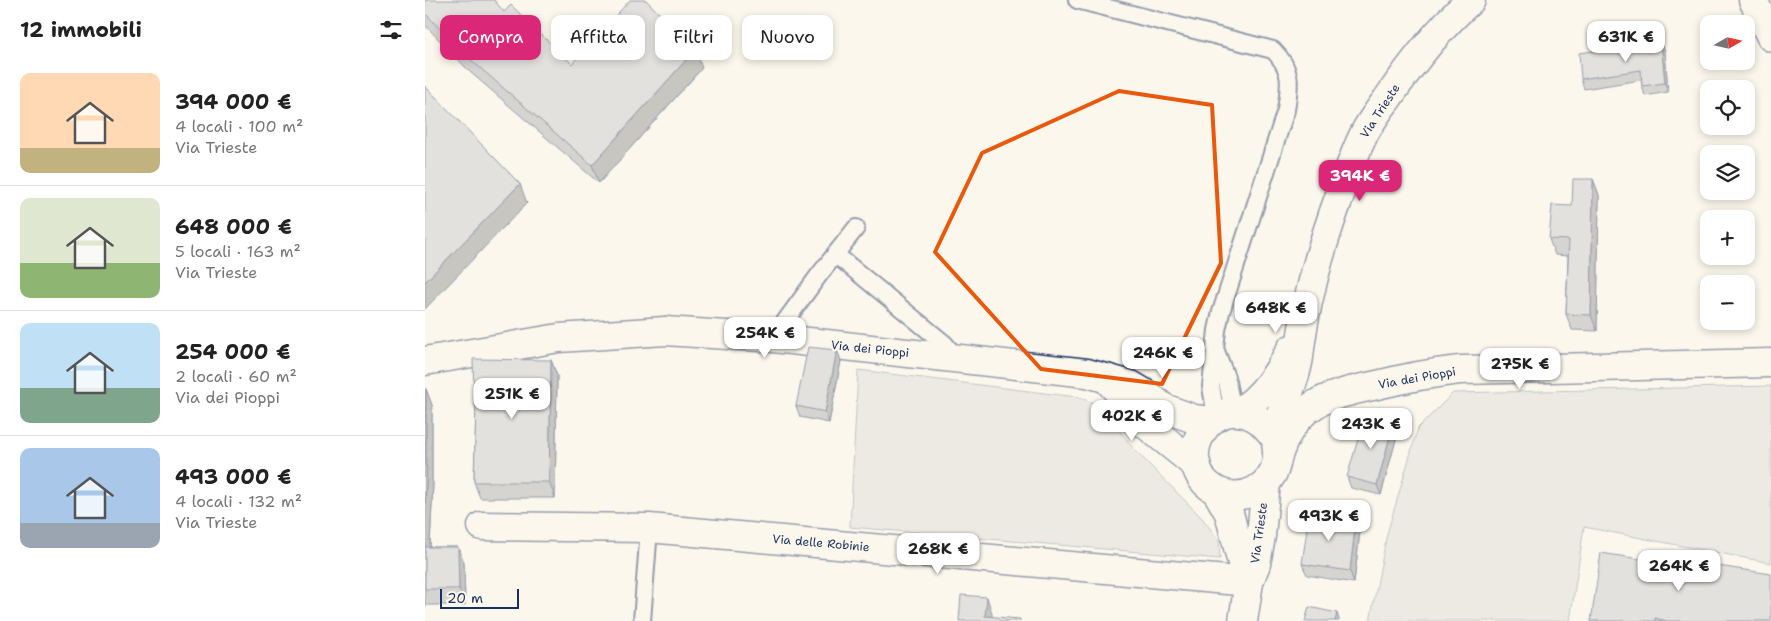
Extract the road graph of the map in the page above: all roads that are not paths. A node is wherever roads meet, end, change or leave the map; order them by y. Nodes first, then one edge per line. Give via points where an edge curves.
1 (1077, 0) edge
2 (1471, 0) edge
3 (1753, 0) edge
4 (1771, 37) edge
5 (856, 228) dead end
6 (835, 254) junction
7 (773, 338) junction
8 (957, 359) junction
9 (1293, 359) junction
10 (425, 361) edge
11 (1771, 362) edge
12 (1107, 378) junction
13 (1225, 415) junction
14 (1272, 460) junction
15 (1197, 466) junction
16 (1217, 492) junction
17 (482, 526) dead end
18 (649, 528) junction
19 (1249, 582) junction
20 (643, 621) edge
21 (1243, 621) edge

1 - 13 lane via 1273,50 1287,69 1286,110 1221,312 1215,349 1226,377
2 - 9 street, Via Trieste via 1408,68 1363,135 1320,252
3 - 4 street
5 - 6 lane
6 - 7 lane
6 - 8 lane via 945,344
7 - 8 street, Via dei Pioppi
7 - 10 street, Via dei Pioppi via 655,331 559,338
8 - 12 street, Via dei Pioppi
9 - 13 street, Via Trieste via 1269,386
9 - 14 street, Via Trieste via 1290,392 1278,423
11 - 14 street, Via dei Pioppi via 1460,370 1426,374 1322,400 1295,422
12 - 13 street, Via dei Pioppi via 1131,385 1164,408 1194,419
12 - 15 street via 1134,415
13 - 14 street via 1259,420
13 - 15 street, Via Trieste via 1199,435 1195,448
14 - 16 street, Via Trieste via 1255,491 1230,496
14 - 19 street, Via Trieste via 1256,564
15 - 16 street, Via Trieste via 1199,474
16 - 19 street, Via Trieste via 1229,513
17 - 18 street, Via delle Robinie
18 - 19 street, Via delle Robinie
18 - 20 lane
19 - 21 street, Via Trieste

